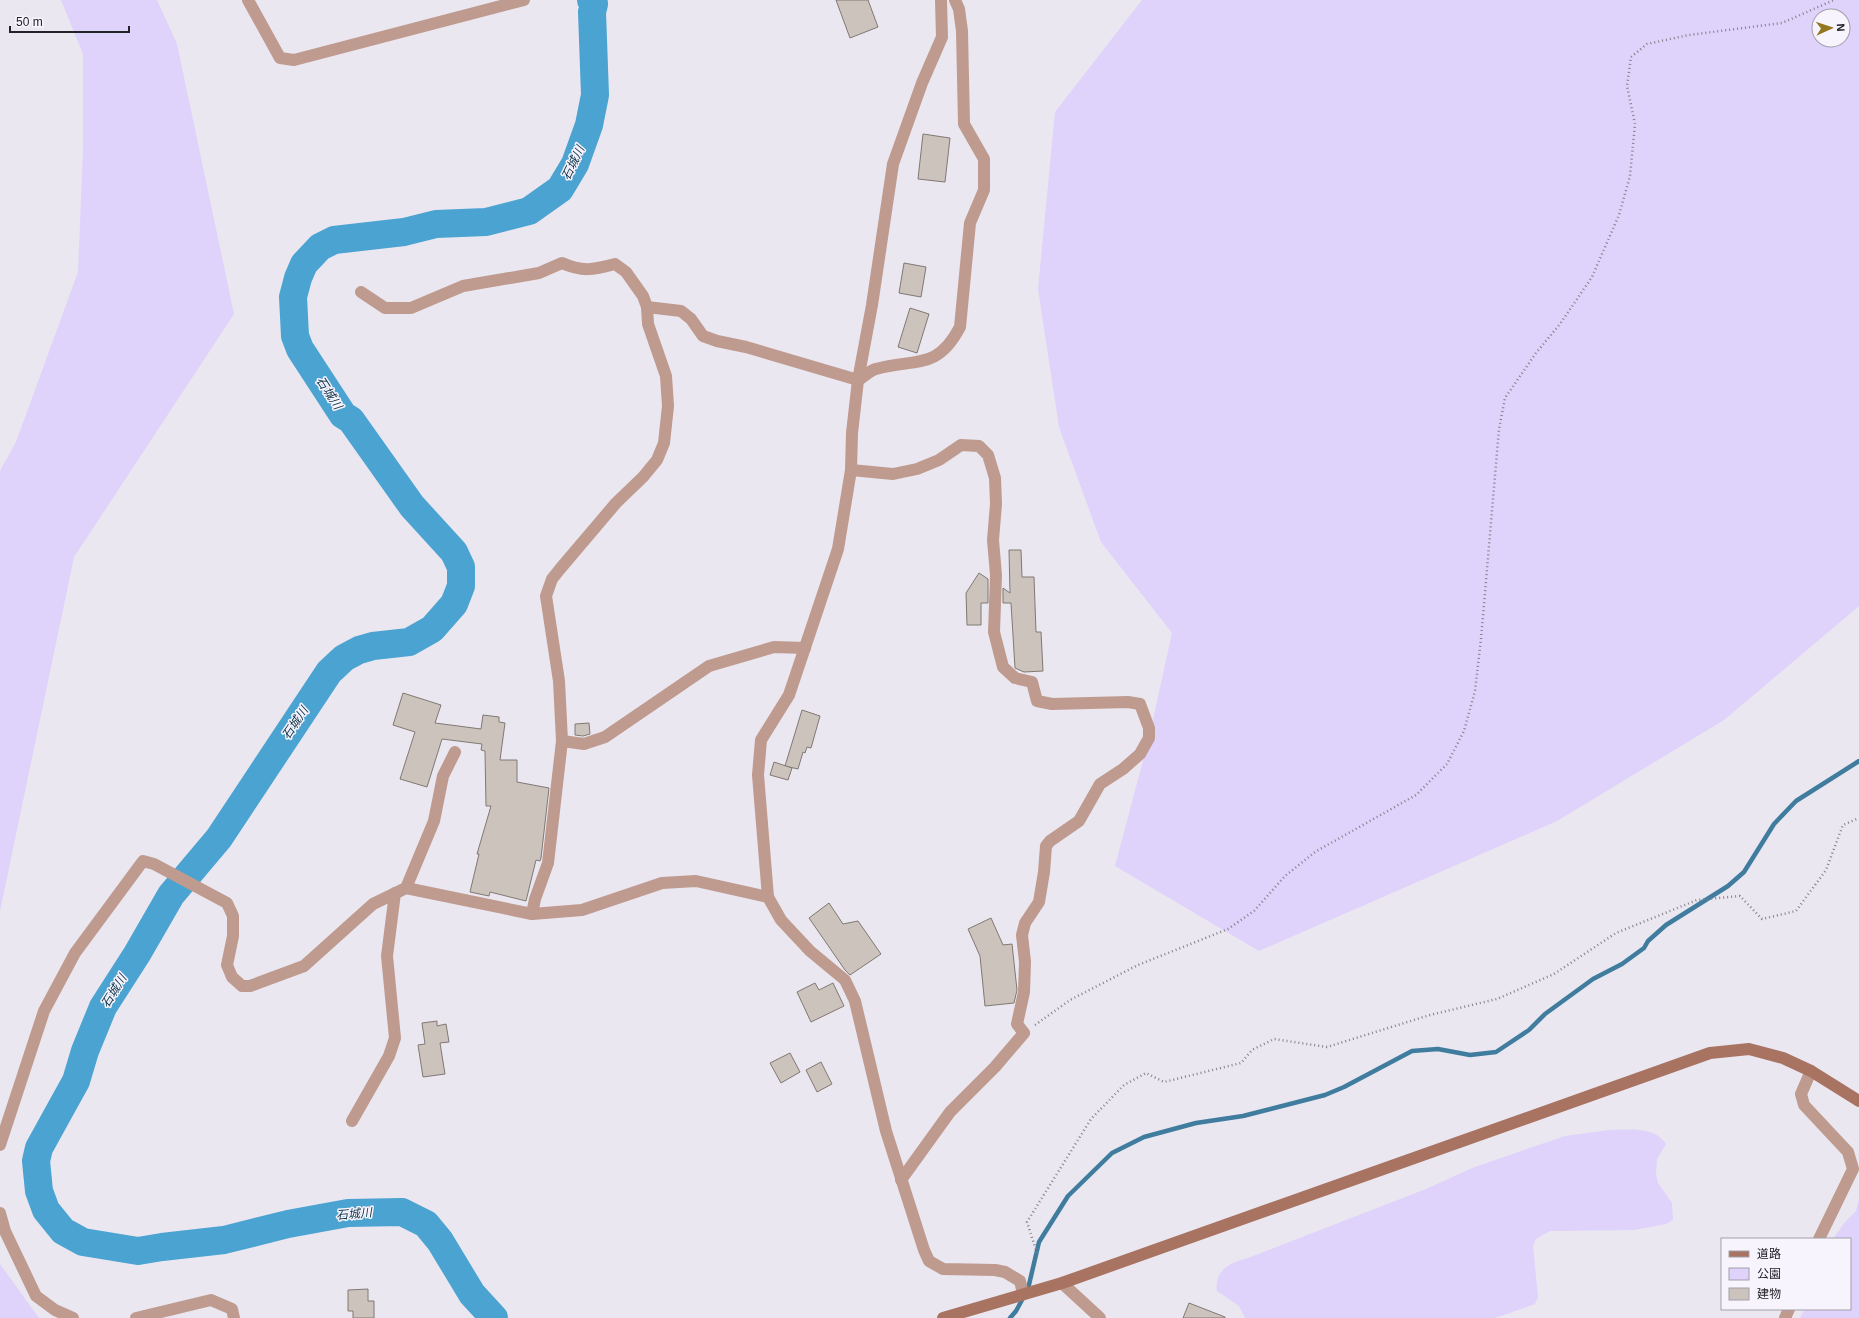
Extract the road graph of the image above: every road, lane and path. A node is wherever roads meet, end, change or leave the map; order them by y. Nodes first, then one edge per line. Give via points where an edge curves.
1 (248, 0) edge
2 (524, 0) edge
3 (941, 0) edge
4 (955, 0) edge
5 (1834, 0) edge
6 (361, 292) dead end
7 (647, 307) junction
8 (858, 380) junction
9 (851, 470) junction
10 (805, 648) junction
11 (562, 741) junction
12 (455, 752) dead end
13 (1859, 818) edge
14 (406, 888) junction
15 (395, 893) junction
16 (768, 897) junction
17 (532, 914) junction
18 (1024, 1033) junction
19 (1811, 1071) junction
20 (1859, 1101) edge
21 (352, 1121) dead end
22 (0, 1145) edge
23 (901, 1180) junction
24 (0, 1213) edge
25 (1819, 1238) edge
26 (1037, 1253) dead end
27 (1062, 1282) junction
28 (1023, 1294) junction
29 (73, 1318) edge
30 (136, 1318) edge
31 (234, 1318) edge
32 (943, 1318) edge
33 (1100, 1318) edge

1 - 2 street via 280,58 294,60
3 - 8 street via 942,37 922,83 893,164
4 - 8 street via 962,31 964,124 984,159 984,190 970,223 960,327 953,340 941,353 919,363 875,369
5 - 18 path via 1782,23 1689,35 1647,44 1631,57 1627,86 1635,124 1630,176 1619,215 1592,277 1506,398 1499,429 1481,639 1474,691 1464,731 1447,764 1416,795 1315,852 1285,876 1254,910 1228,929 1138,965 1070,1000
6 - 7 street via 385,308 411,308 462,286 539,273 562,263 576,269 615,264 626,272 643,296
7 - 8 street via 681,310 703,336 716,341 746,347
7 - 11 street via 648,324 666,376 668,406 664,443 658,460 616,503 560,569 552,579 546,596 559,682
8 - 9 street
9 - 10 street via 838,549
9 - 18 street via 893,474 918,469 939,460 962,445 979,446 988,456 995,478 994,632 1003,667 1014,678 1032,682 1037,701 1052,704 1140,704 1149,728 1149,738 1140,754 1100,784 1079,821 1046,846 1039,902 1025,922 1022,935 1025,962 1024,992 1017,1024
10 - 11 street via 774,647 709,666 605,737 584,744
10 - 16 street via 789,695 761,740 758,775
11 - 17 street via 548,864
12 - 14 street via 443,776 434,821
13 - 26 path via 1843,825 1826,870 1796,911 1762,919 1740,896 1696,900 1616,933 1554,974 1497,999 1430,1015 1327,1047 1274,1039 1252,1050 1241,1063 1164,1082 1146,1074 1124,1085 1091,1119 1028,1222
14 - 15 street
14 - 17 street
15 - 21 street via 387,956 395,1038 389,1056
15 - 22 street via 373,904 304,966 250,986 242,986 232,977 227,965 233,936 233,916 227,903 154,864 143,861 74,953 44,1011
16 - 17 street via 696,881 662,883 582,910
16 - 23 street via 781,920 810,951 844,980 855,1001 886,1131
18 - 23 street via 995,1067 950,1112
19 - 20 street
19 - 25 street via 1801,1094 1804,1105 1848,1152 1853,1168
19 - 27 street via 1783,1058 1749,1049 1710,1053
23 - 28 street via 929,1261 943,1269 1005,1272 1020,1281
24 - 29 street via 5,1231 36,1296 55,1310
27 - 28 street
27 - 33 street
28 - 32 street
30 - 31 street via 211,1300 232,1309

